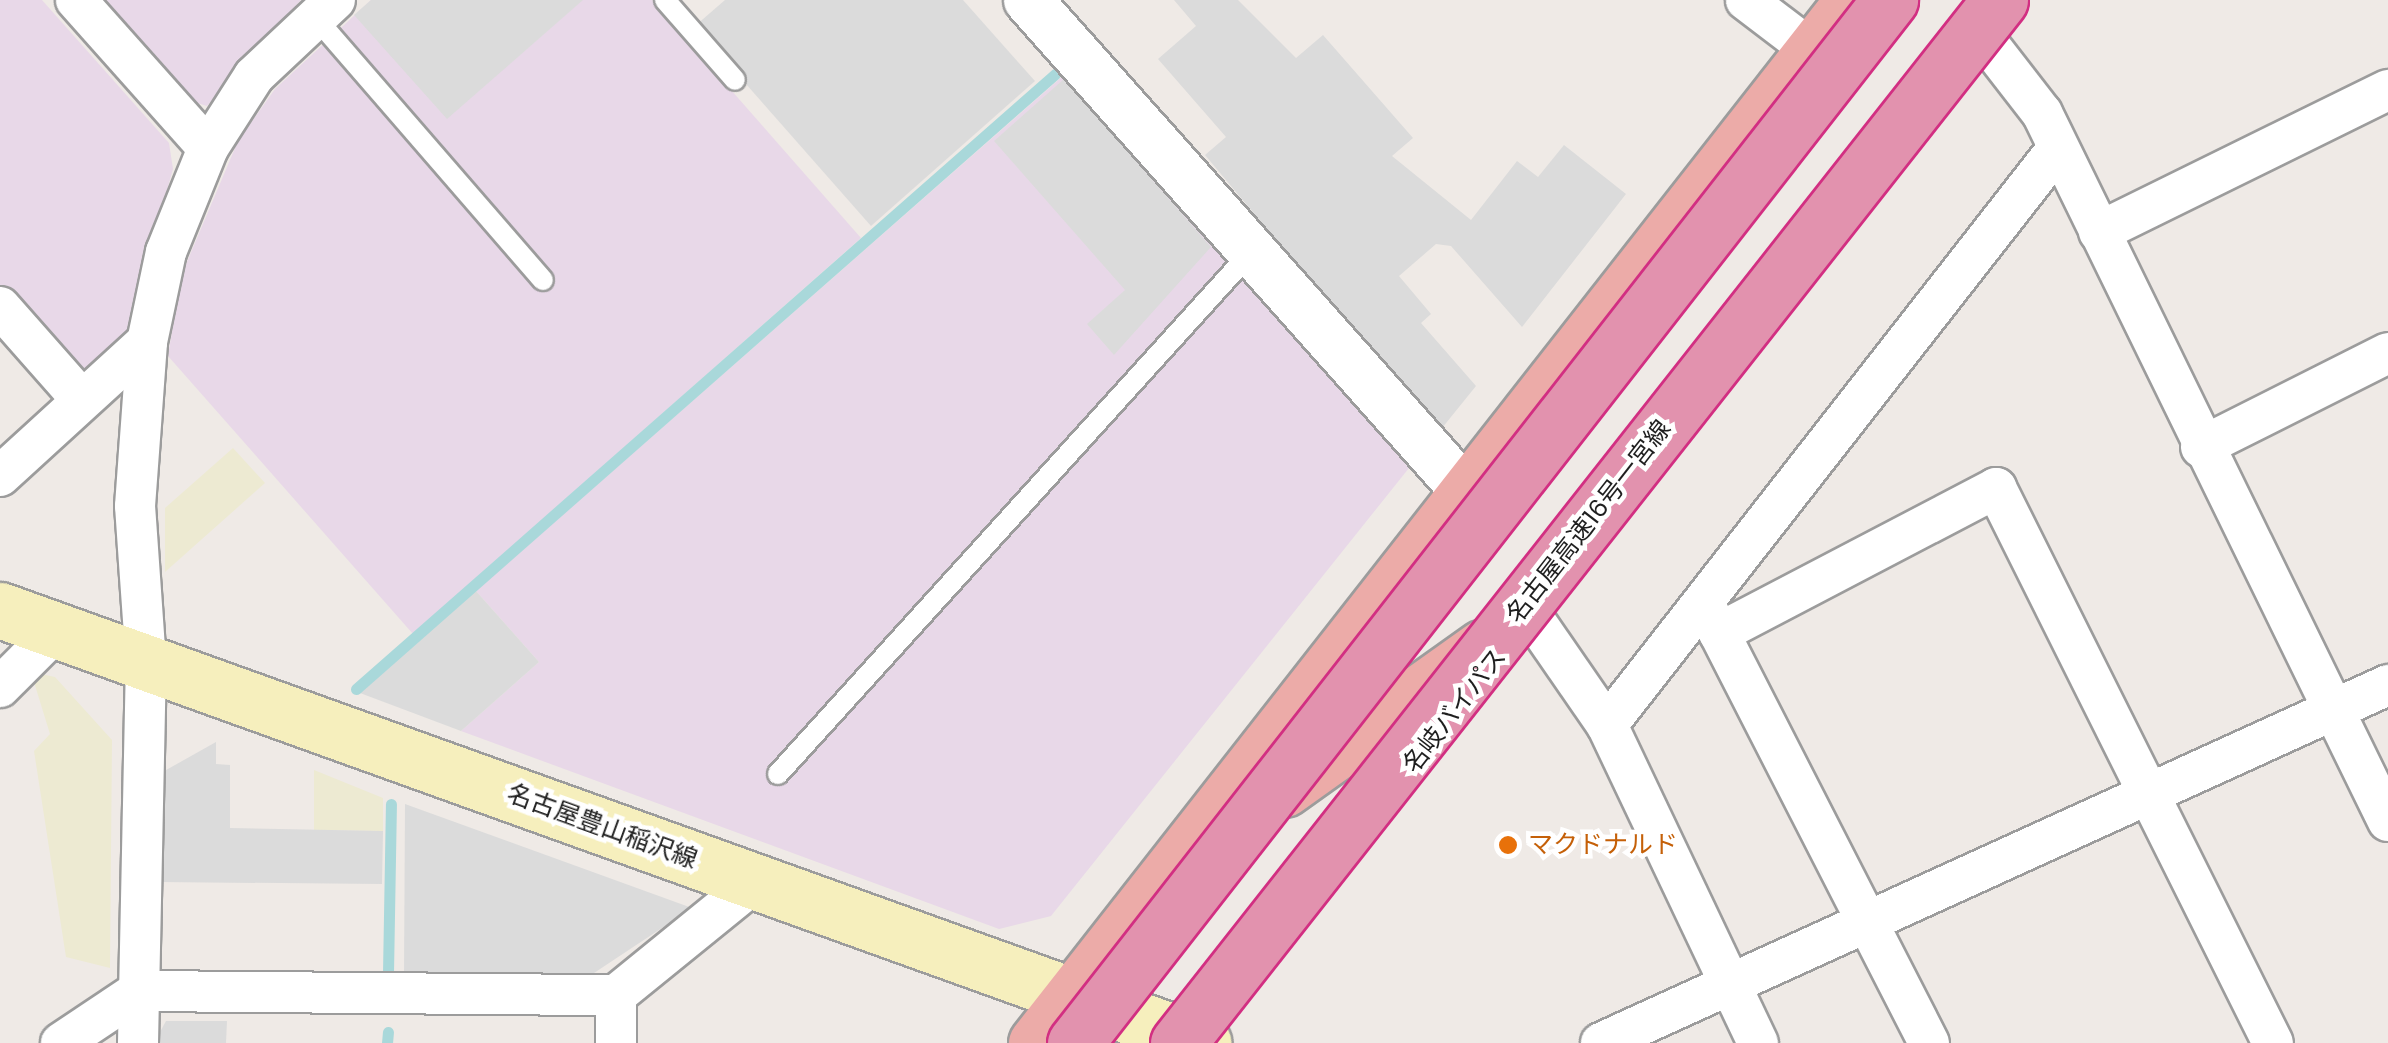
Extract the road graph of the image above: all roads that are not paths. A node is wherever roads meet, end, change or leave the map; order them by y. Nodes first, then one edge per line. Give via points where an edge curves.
1 (76, 0) edge
2 (665, 0) edge
3 (1746, 0) edge
4 (1853, 0) edge
5 (1890, 0) edge
6 (1048, 8) edge
7 (325, 9) edge
8 (1999, 12) edge
9 (1813, 51) junction
10 (736, 80) dead end
11 (2388, 90) edge
12 (208, 148) junction
13 (2058, 148) junction
14 (2098, 232) junction
15 (1252, 251) junction
16 (543, 280) dead end
17 (0, 307) edge
18 (147, 342) junction
19 (2388, 354) edge
20 (82, 400) junction
21 (2201, 447) junction
22 (0, 476) edge
23 (1468, 494) junction
24 (0, 610) edge
25 (1531, 615) junction
26 (1711, 617) junction
27 (56, 630) junction
28 (146, 663) junction
29 (2388, 684) edge
30 (0, 687) edge
31 (2333, 712) junction
32 (1607, 725) junction
33 (778, 774) dead end
34 (2150, 794) junction
35 (2388, 822) edge
36 (755, 882) junction
37 (1864, 923) junction
38 (1731, 984) junction
39 (140, 991) junction
40 (616, 996) junction
41 (1074, 1020) edge
42 (1193, 1042) edge
43 (61, 1043) edge
44 (138, 1043) edge
45 (616, 1043) edge
46 (1036, 1043) edge
47 (1601, 1043) edge
48 (1758, 1043) edge
49 (1930, 1043) edge
50 (2272, 1043) edge

1 - 12 street
2 - 10 lane
3 - 9 street
4 - 9 highway
5 - 41 highway, bridge
6 - 15 street
7 - 12 street via 254,76
7 - 16 lane
8 - 13 street
8 - 25 highway, 名岐バイパス
8 - 42 highway, 名古屋高速16号一宮線, bridge
9 - 23 highway
11 - 14 street
12 - 18 street via 166,252
13 - 14 street
13 - 26 street
14 - 21 street
15 - 23 street
15 - 33 lane
17 - 20 street
18 - 20 street
18 - 28 street via 135,506
19 - 21 street
20 - 22 street
21 - 31 street
23 - 41 highway
24 - 27 main road, 名古屋豊山稲沢線
25 - 32 street
25 - 41 highway via 1296,778
25 - 42 highway, 名岐バイパス
26 - 32 street
26 - 34 street via 1996,488
26 - 37 street
27 - 28 main road, 名古屋豊山稲沢線
27 - 30 street
28 - 36 main road, 名古屋豊山稲沢線
28 - 39 street
29 - 31 street
31 - 34 street
31 - 35 street
32 - 38 street
34 - 37 street
34 - 50 street
36 - 40 street
36 - 41 main road, 名古屋豊山稲沢線
37 - 38 street
37 - 49 street
38 - 47 street
38 - 48 street
39 - 40 street
39 - 43 street
39 - 44 street
40 - 45 street
41 - 42 main road, 名古屋豊山稲沢線
41 - 46 highway

